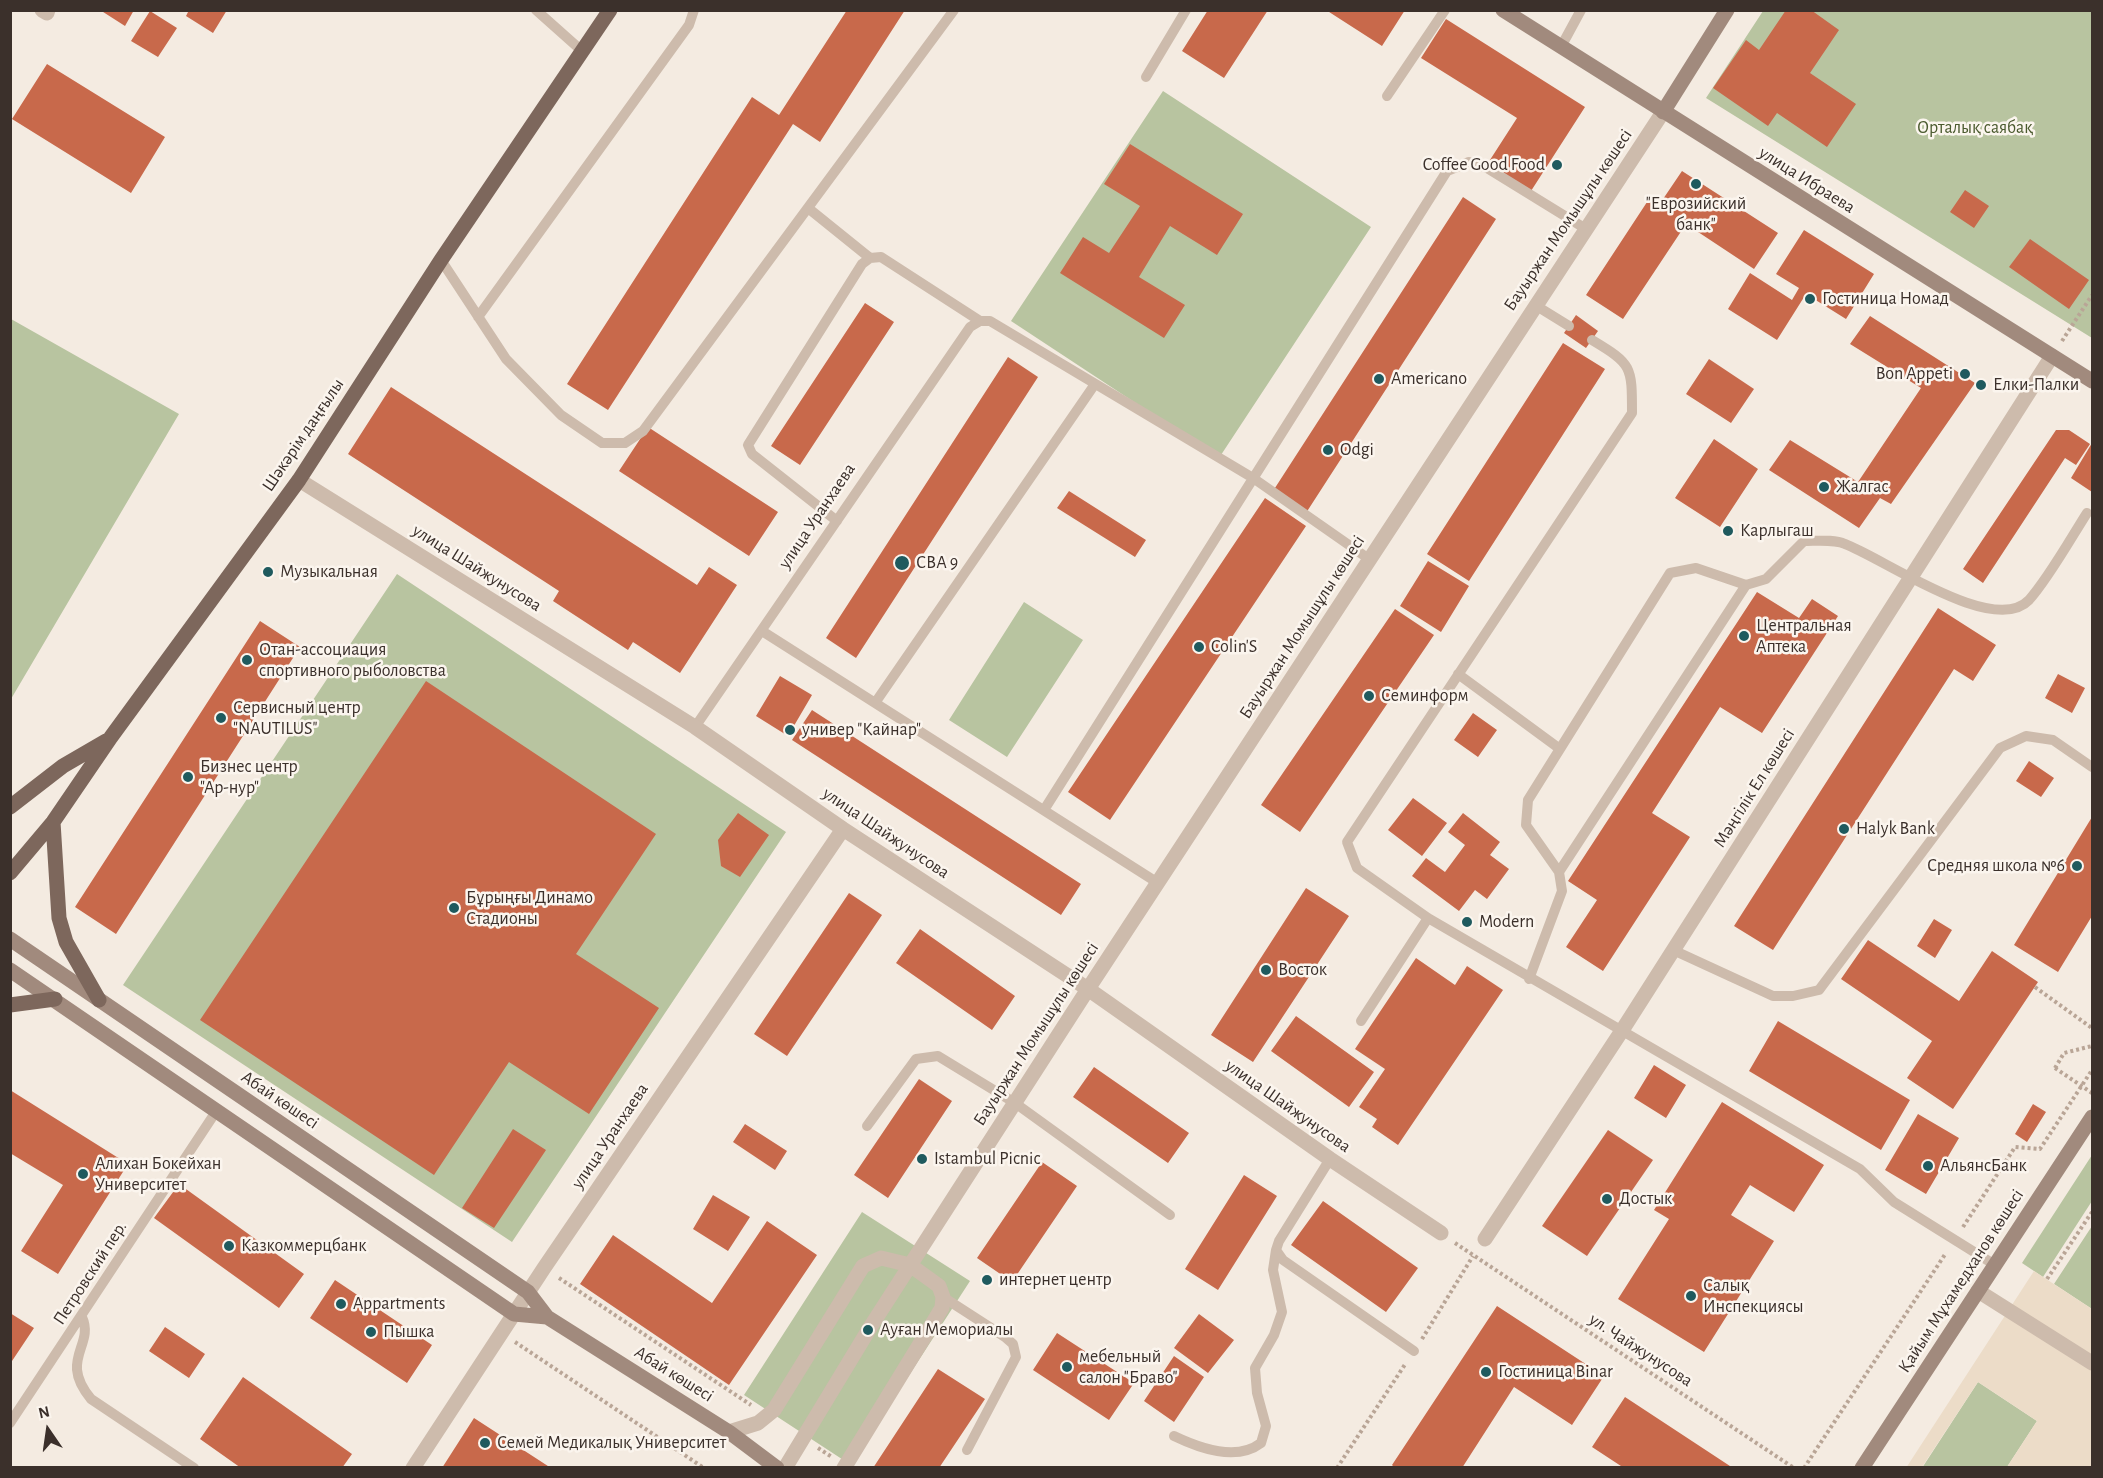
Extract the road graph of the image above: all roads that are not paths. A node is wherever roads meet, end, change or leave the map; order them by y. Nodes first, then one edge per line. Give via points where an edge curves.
1 (42, 10) edge
2 (48, 10) edge
3 (536, 10) edge
4 (610, 10) edge
5 (694, 10) edge
6 (954, 10) edge
7 (1186, 10) edge
8 (1445, 10) edge
9 (1503, 10) edge
10 (1581, 10) edge
11 (1727, 10) edge
12 (1562, 45) junction
13 (582, 51) junction
14 (1146, 77) dead end
15 (1387, 96) dead end
16 (1663, 112) junction
17 (808, 208) junction
18 (1586, 229) junction
19 (870, 258) junction
20 (441, 260) junction
21 (1535, 305) junction
22 (478, 317) junction
23 (980, 321) junction
24 (1569, 326) dead end
25 (1592, 340) dead end
26 (2052, 356) junction
27 (2092, 381) edge
28 (1095, 384) junction
29 (1253, 478) junction
30 (299, 480) junction
31 (2087, 513) dead end
32 (837, 521) junction
33 (1370, 559) junction
34 (1910, 579) junction
35 (1746, 585) junction
36 (762, 631) junction
37 (1458, 674) junction
38 (875, 703) junction
39 (696, 727) junction
40 (111, 737) junction
41 (1560, 749) junction
42 (2092, 766) edge
43 (10, 807) edge
44 (1044, 810) junction
45 (53, 822) junction
46 (843, 829) junction
47 (1559, 872) junction
48 (12, 875) edge
49 (1158, 883) junction
50 (1428, 918) junction
51 (10, 939) edge
52 (1673, 951) junction
53 (10, 970) edge
54 (1529, 979) junction
55 (1088, 989) junction
56 (56, 999) junction
57 (99, 1000) junction
58 (10, 1005) edge
59 (1361, 1021) dead end
60 (1623, 1029) junction
61 (1015, 1103) junction
62 (217, 1110) junction
63 (2092, 1117) edge
64 (867, 1126) dead end
65 (1330, 1159) junction
66 (1170, 1215) dead end
67 (1441, 1233) dead end
68 (1485, 1239) dead end
69 (1276, 1250) junction
70 (910, 1265) junction
71 (1995, 1265) junction
72 (1978, 1291) junction
73 (528, 1292) junction
74 (943, 1297) junction
75 (514, 1314) junction
76 (82, 1317) junction
77 (547, 1317) junction
78 (1414, 1351) dead end
79 (2092, 1363) edge
80 (10, 1423) edge
81 (729, 1432) junction
82 (1174, 1436) dead end
83 (967, 1450) dead end
84 (194, 1467) edge
85 (413, 1467) edge
86 (777, 1467) edge
87 (785, 1467) edge
88 (845, 1467) edge
89 (1862, 1467) edge

1 - 2 street
3 - 13 lane
4 - 13 main road, Шәкәрім даңғылы
5 - 22 lane via 689,25
6 - 17 lane
7 - 14 lane
8 - 15 lane
9 - 12 main road, улица Ибраева
10 - 12 lane
11 - 16 main road, Бауыржан Момышұлы көшесі
12 - 16 main road, улица Ибраева
13 - 20 main road, Шәкәрім даңғылы
16 - 18 street, Бауыржан Момышұлы көшесі
16 - 26 main road, улица Ибраева
17 - 19 lane
17 - 22 lane via 643,431 625,443 602,443 561,415 507,359
18 - 21 street, Бауыржан Момышұлы көшесі
18 - 29 lane via 1487,168 1469,162 1447,171
19 - 23 lane via 881,257
19 - 32 lane via 861,264 748,445 752,454
20 - 22 lane
20 - 30 main road, Шәкәрім даңғылы
21 - 24 lane
21 - 33 street, Бауыржан Момышұлы көшесі
23 - 28 lane via 990,321
23 - 32 lane, улица Уранхаева via 970,327
25 - 37 lane via 1622,358 1632,380 1632,413
26 - 27 main road, улица Ибраева
26 - 34 street, Мәңгілік Ел көшесі
28 - 29 lane
28 - 38 lane
29 - 33 lane
29 - 44 lane
30 - 39 street, улица Шайжунусова
30 - 40 main road, Шәкәрім даңғылы
31 - 34 lane via 2028,601 2011,610 1986,609
32 - 36 lane, улица Уранхаева
33 - 49 street, Бауыржан Момышұлы көшесі
34 - 35 lane via 1843,543 1804,541 1766,579
34 - 52 street, Мәңгілік Ел көшесі
35 - 41 lane via 1696,568 1670,573
35 - 47 lane
36 - 38 lane
36 - 39 lane, улица Уранхаева
37 - 41 lane
37 - 50 lane via 1347,842 1357,868
38 - 44 lane
39 - 46 street, улица Шайжунусова
40 - 43 main road via 63,766
40 - 45 main road, Шәкәрім даңғылы
41 - 47 lane via 1528,800 1526,825
42 - 52 lane via 2053,740 2026,736 2000,748 1819,990 1773,996
44 - 49 lane
45 - 48 main road, Шәкәрім даңғылы
45 - 57 main road via 59,918 66,942
46 - 55 street, улица Шайжунусова
46 - 73 street, улица Уранхаева
47 - 54 lane via 1562,891
49 - 55 street, Бауыржан Момышұлы көшесі
50 - 54 lane
50 - 59 lane
51 - 57 main road, Абай көшесі
52 - 60 street, Мәңгілік Ел көшесі
53 - 56 main road
54 - 60 lane
55 - 61 street, Бауыржан Момышұлы көшесі
55 - 65 street, улица Шайжунусова
56 - 58 main road
56 - 62 main road
57 - 73 main road, Абай көшесі
60 - 68 street, Мәңгілік Ел көшесі
60 - 71 lane via 1860,1169 1894,1202
61 - 64 lane via 938,1056 926,1056 916,1059
61 - 66 lane
61 - 70 street, Бауыржан Момышұлы көшесі
62 - 75 main road
62 - 76 lane, Петровский пер.
63 - 71 main road, Қайым Мұхамедханов көшесі
65 - 67 street, улица Шайжунусова
65 - 69 lane
69 - 78 lane via 1283,1260
69 - 82 lane via 1274,1280 1282,1312 1255,1368 1266,1426 1261,1443 1244,1453 1198,1448
70 - 74 street via 939,1286
70 - 81 street via 881,1258 863,1266 774,1410 758,1424
70 - 87 street, Бауыржан Момышұлы көшесі
71 - 72 main road, Қайым Мұхамедханов көшесі
72 - 79 street
72 - 89 main road, Қайым Мұхамедханов көшесі
73 - 75 street, улица Уранхаева
73 - 77 main road, Абай көшесі
74 - 83 lane via 1005,1337 1013,1344 1016,1357
74 - 88 street via 942,1308
75 - 77 main road
75 - 85 street, улица Уранхаева
76 - 80 lane, Петровский пер.
76 - 84 lane via 85,1324 76,1370 79,1385 91,1399
77 - 81 main road, Абай көшесі
81 - 86 main road, Абай көшесі

